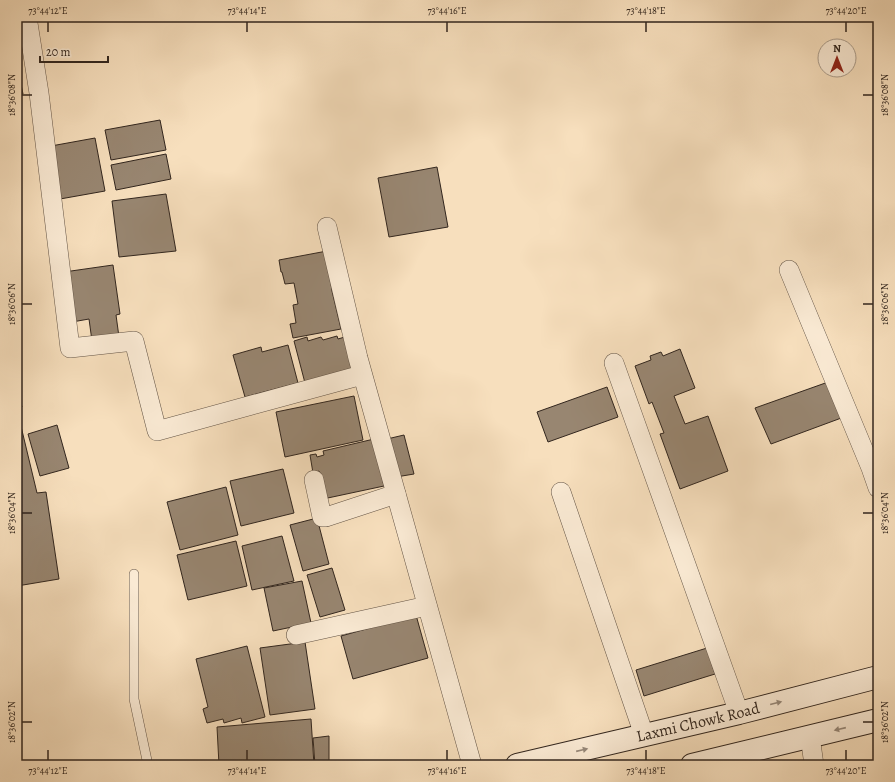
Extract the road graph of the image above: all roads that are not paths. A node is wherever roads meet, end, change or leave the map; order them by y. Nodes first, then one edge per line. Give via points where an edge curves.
1 (27, 17) edge
2 (328, 227) dead end
3 (789, 270) dead end
4 (614, 363) dead end
5 (362, 374) junction
6 (314, 480) dead end
7 (878, 488) edge
8 (561, 492) dead end
9 (396, 494) junction
10 (134, 574) dead end
11 (427, 606) junction
12 (296, 635) dead end
13 (878, 677) edge
14 (739, 713) junction
15 (878, 720) edge
16 (644, 735) junction
17 (810, 736) junction
18 (148, 765) edge
19 (472, 765) edge
20 (517, 765) edge
21 (692, 765) edge
22 (814, 765) edge

1 - 5 street via 40,93 70,348 134,341 156,431
2 - 5 street
3 - 7 street
4 - 14 street
5 - 9 street
6 - 9 street via 322,516 326,517
8 - 16 street
9 - 11 street
10 - 18 lane via 134,699
11 - 12 street
11 - 19 street
14 -> 13 main road, Laxmi Chowk Road
14 - 16 main road, Laxmi Chowk Road
15 -> 17 main road
20 -> 16 main road, Laxmi Chowk Road
17 - 21 main road
17 - 22 street

